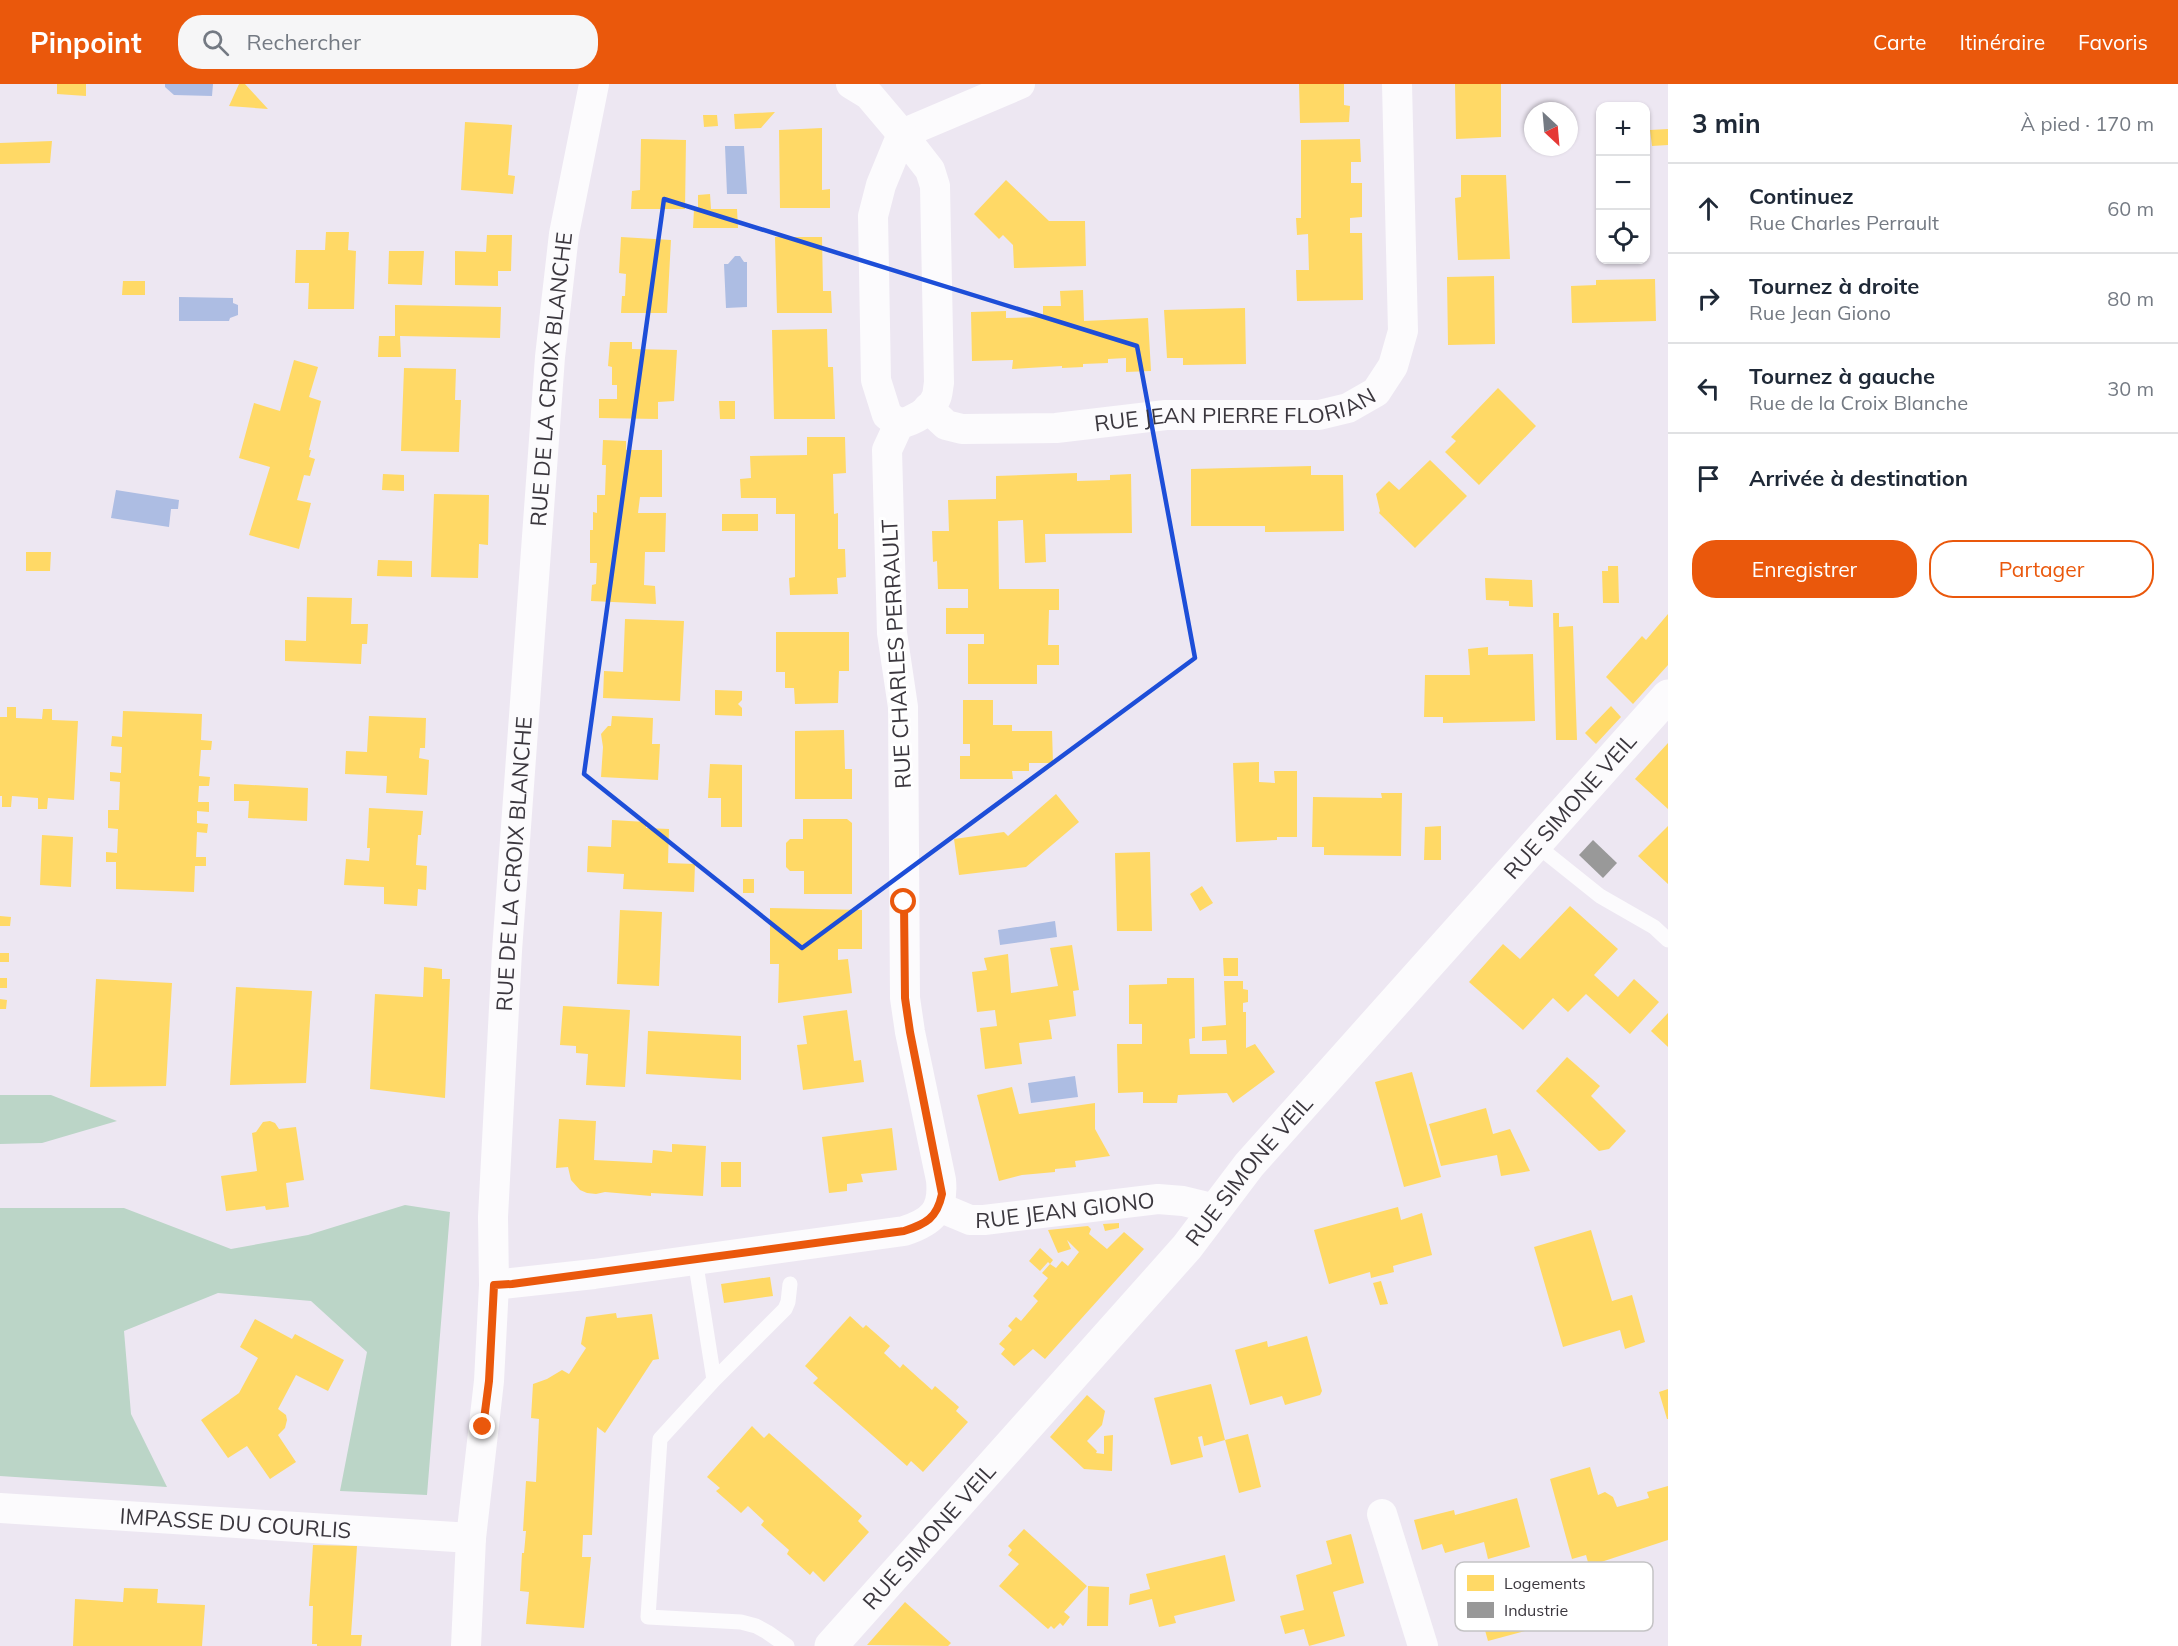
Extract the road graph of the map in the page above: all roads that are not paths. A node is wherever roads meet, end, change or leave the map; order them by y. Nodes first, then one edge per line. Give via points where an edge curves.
1 (594, 84) edge
2 (851, 84) edge
3 (1020, 84) edge
4 (1397, 84) edge
5 (902, 134) junction
6 (928, 408) junction
7 (899, 424) junction
8 (1668, 696) edge
9 (1535, 844) junction
10 (1668, 940) edge
11 (939, 1207) junction
12 (1216, 1209) junction
13 (695, 1259) junction
14 (790, 1284) dead end
15 (494, 1285) junction
16 (714, 1380) junction
17 (0, 1508) edge
18 (1382, 1514) dead end
19 (471, 1538) junction
20 (466, 1646) edge
21 (787, 1646) edge
22 (831, 1646) edge
23 (1422, 1646) edge

1 - 15 street, RUE DE LA CROIX BLANCHE via 564,234 550,357 507,951 493,1217
2 - 5 street via 869,95
3 - 5 street
4 - 6 street, RUE JEAN PIERRE FLORIAN via 1403,331 1393,366 1376,392 1348,408 1319,415 1166,415 1056,428 962,429 946,425
5 - 6 street via 930,170 935,186 939,383 936,398
5 - 7 street via 873,216 876,380 887,415
6 - 7 street via 912,421
7 - 11 street, RUE CHARLES PERRAULT via 887,450 892,633 903,707 905,998 941,1180
8 - 9 main road, RUE SIMONE VEIL
9 - 10 lane via 1600,896 1637,916
9 - 12 main road, RUE SIMONE VEIL via 1249,1165
11 - 12 street, RUE JEAN GIONO via 970,1220 1158,1199
11 - 13 street via 925,1223 904,1231
12 - 22 main road, RUE SIMONE VEIL via 1187,1247
13 - 15 street
13 - 16 lane
14 - 16 lane via 785,1309
15 - 19 street, RUE DE LA CROIX BLANCHE via 489,1381
16 - 21 lane via 660,1439 648,1617 741,1622 767,1632
17 - 19 street, IMPASSE DU COURLIS
18 - 23 street
19 - 20 street, RUE DE LA CROIX BLANCHE

